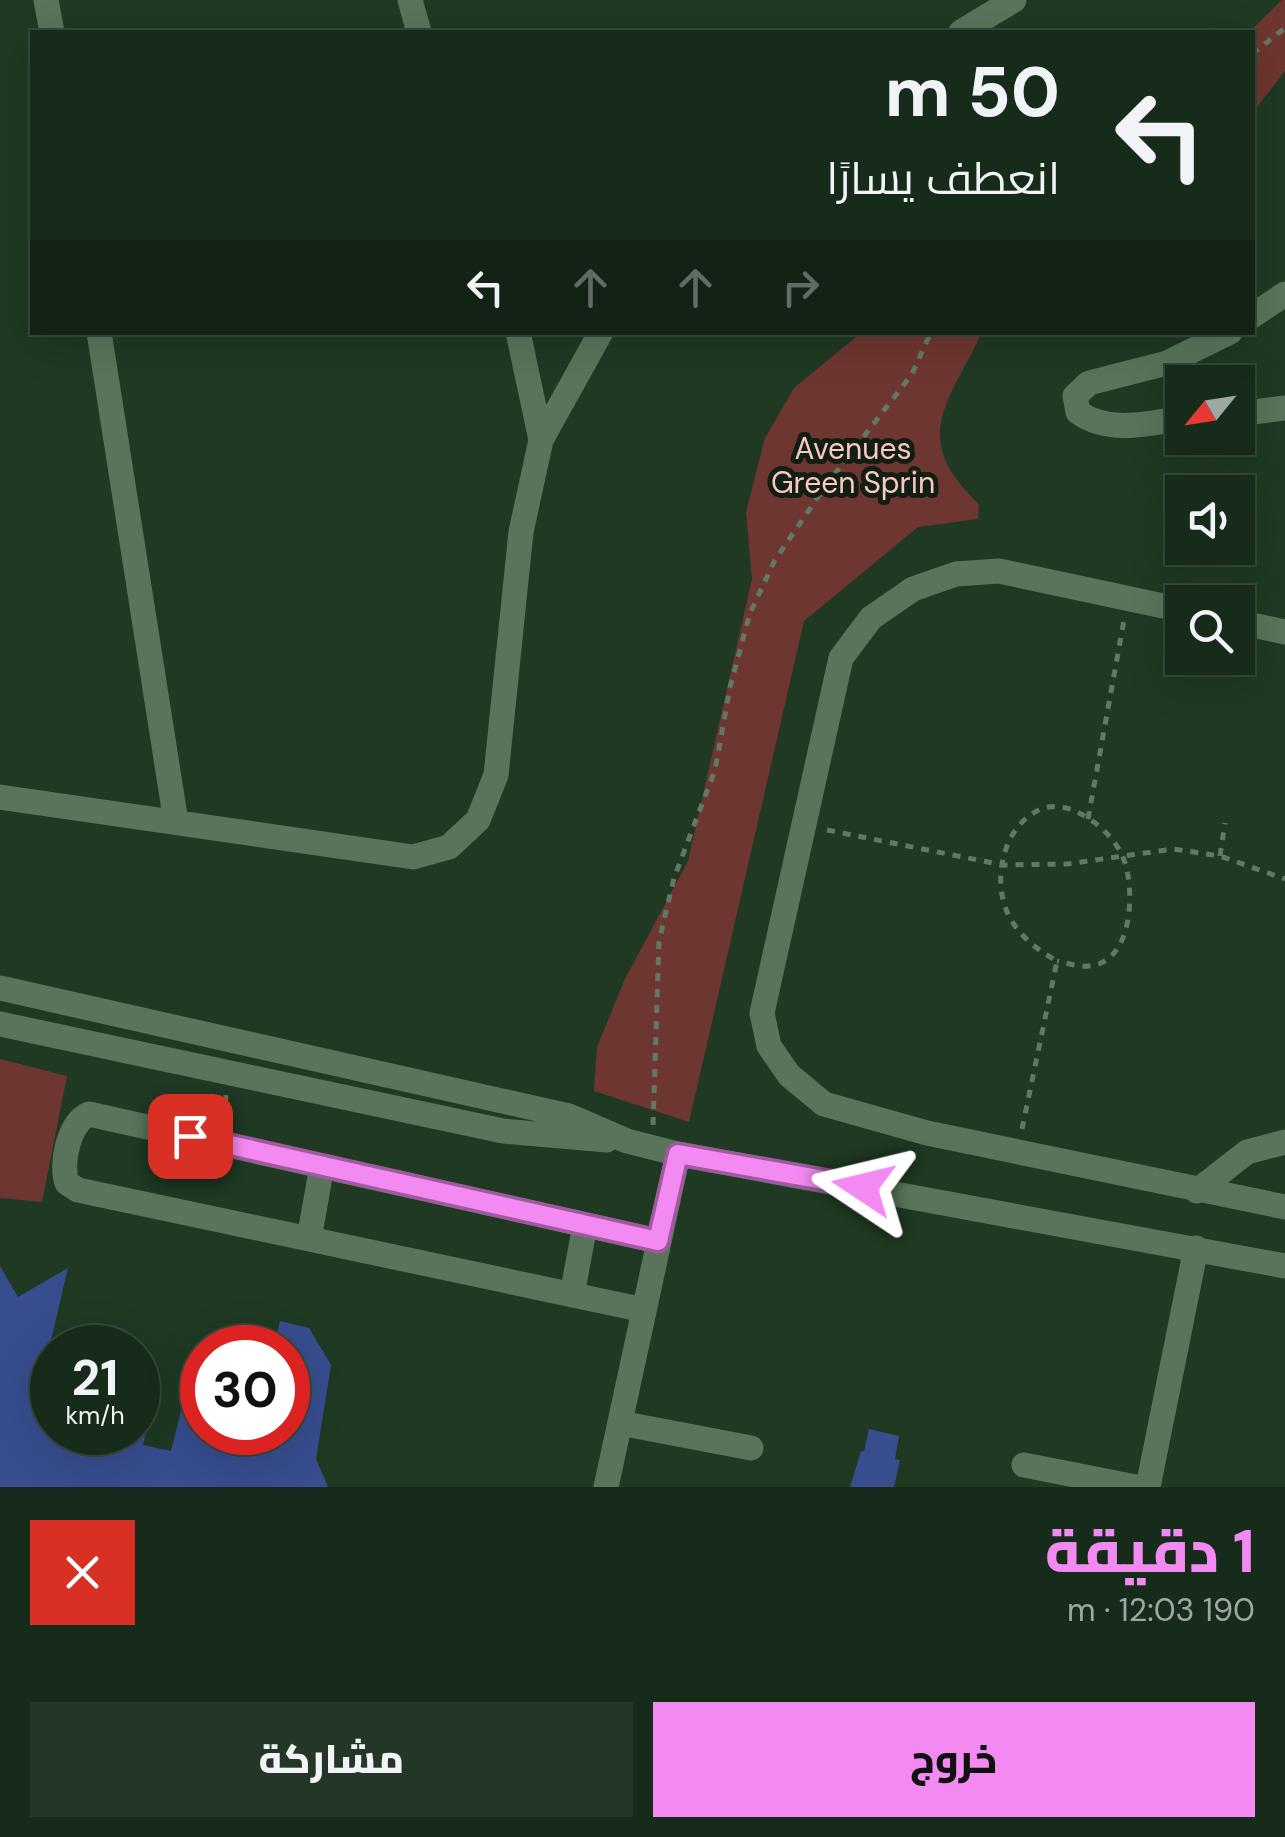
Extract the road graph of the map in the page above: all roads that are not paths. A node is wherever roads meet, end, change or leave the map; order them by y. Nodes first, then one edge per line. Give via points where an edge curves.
1 (46, 0) edge
2 (410, 0) edge
3 (1014, 0) edge
4 (52, 30) edge
5 (418, 30) edge
6 (964, 30) edge
7 (1285, 294) edge
8 (1255, 314) edge
9 (99, 335) edge
10 (519, 335) edge
11 (599, 335) edge
12 (1224, 335) edge
13 (1285, 408) edge
14 (1255, 412) edge
15 (1165, 421) edge
16 (542, 440) junction
17 (1165, 606) edge
18 (1255, 626) edge
19 (1285, 632) edge
20 (0, 797) edge
21 (176, 822) junction
22 (0, 988) edge
23 (0, 1024) edge
24 (405, 1078) junction
25 (402, 1108) junction
26 (628, 1140) junction
27 (1285, 1142) edge
28 (666, 1151) junction
29 (322, 1166) junction
30 (1197, 1191) junction
31 (1285, 1207) edge
32 (585, 1225) junction
33 (309, 1239) junction
34 (658, 1241) junction
35 (1196, 1248) junction
36 (1285, 1266) edge
37 (572, 1295) junction
38 (644, 1310) junction
39 (620, 1423) junction
40 (751, 1448) dead end
41 (1024, 1465) dead end
42 (606, 1487) edge
43 (1136, 1487) edge
44 (1148, 1487) edge

1 - 4 street
2 - 5 street
3 - 6 street
7 - 8 street
9 - 21 street
10 - 16 street
11 - 16 street
12 - 15 street via 1167,364 1089,383 1075,396 1078,412 1094,424
13 - 14 street
16 - 21 street via 521,532 496,775 478,820 450,846 413,857
17 - 30 street via 999,571 956,574 913,589 871,618 841,658 762,1013 768,1046 788,1075 824,1104
18 - 19 street
20 - 21 street
22 - 24 street
23 - 25 street
24 - 25 street
24 - 26 street via 568,1116
25 - 26 street via 503,1131
26 - 28 street
27 - 30 street via 1247,1152
28 - 34 street
28 - 35 street
29 - 32 street
29 - 33 street
29 - 33 street via 89,1114 74,1126 64,1178 78,1190
30 - 31 street
32 - 34 street
32 - 37 street
33 - 37 street
34 - 38 street
35 - 36 street
35 - 44 street
37 - 38 street
38 - 39 street
39 - 40 street
39 - 42 street
41 - 43 street

